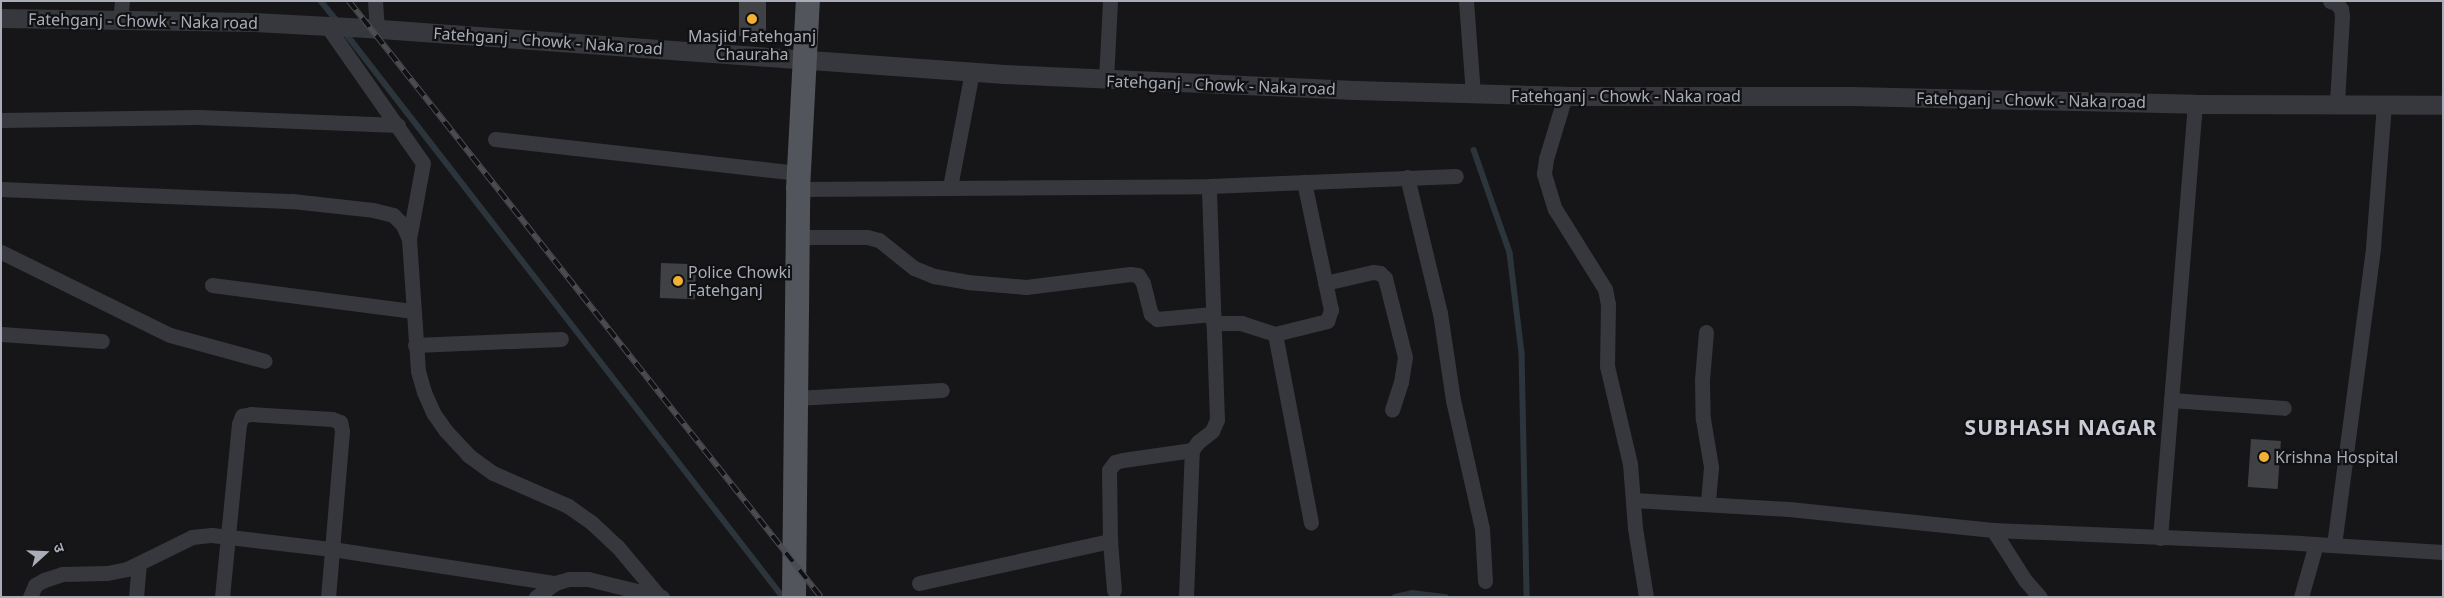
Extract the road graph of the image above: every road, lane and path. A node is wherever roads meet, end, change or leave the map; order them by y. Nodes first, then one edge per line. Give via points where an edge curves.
1 (375, 1) edge
2 (808, 1) edge
3 (1110, 1) edge
4 (1466, 1) edge
5 (2330, 1) edge
6 (121, 11) edge
7 (1, 18) edge
8 (328, 26) junction
9 (377, 28) junction
10 (806, 59) junction
11 (972, 72) junction
12 (1106, 80) junction
13 (1473, 94) junction
14 (1565, 96) junction
15 (2337, 103) junction
16 (2384, 103) junction
17 (2195, 104) junction
18 (2443, 105) edge
19 (1, 120) edge
20 (398, 125) junction
21 (495, 139) dead end
22 (1456, 176) dead end
23 (1407, 177) junction
24 (798, 181) junction
25 (1304, 182) junction
26 (1209, 186) junction
27 (950, 187) junction
28 (1, 189) edge
29 (797, 237) junction
30 (409, 239) junction
31 (1, 252) edge
32 (1325, 283) junction
33 (212, 285) dead end
34 (413, 311) junction
35 (1213, 318) junction
36 (1706, 332) dead end
37 (1, 334) edge
38 (1275, 334) junction
39 (561, 339) dead end
40 (102, 341) dead end
41 (415, 345) junction
42 (265, 361) dead end
43 (942, 390) dead end
44 (795, 398) junction
45 (2170, 400) junction
46 (2284, 408) dead end
47 (1392, 410) dead end
48 (1192, 450) junction
49 (1633, 500) junction
50 (1708, 504) junction
51 (1311, 523) dead end
52 (1993, 530) junction
53 (228, 536) junction
54 (2160, 538) junction
55 (1110, 542) junction
56 (2316, 544) junction
57 (2334, 545) junction
58 (332, 549) junction
59 (2443, 552) edge
60 (139, 564) junction
61 (1485, 580) dead end
62 (554, 583) junction
63 (919, 584) dead end
64 (1114, 590) dead end
65 (660, 596) edge
66 (794, 596) edge
67 (30, 597) edge
68 (136, 597) edge
69 (222, 597) edge
70 (328, 597) edge
71 (536, 597) edge
72 (1186, 597) edge
73 (1646, 597) edge
74 (2040, 597) edge
75 (2301, 597) edge

1 - 9 street
2 - 10 main road
3 - 12 street
4 - 13 street
5 - 15 street via 2341,9 2342,16
6 - 7 street, Fatehganj - Chowk - Naka road
6 - 8 street, Fatehganj - Chowk - Naka road
8 - 9 street, Fatehganj - Chowk - Naka road
8 - 20 street
9 - 10 street, Fatehganj - Chowk - Naka road
10 - 11 street, Fatehganj - Chowk - Naka road
10 - 24 main road
11 - 12 street, Fatehganj - Chowk - Naka road
11 - 27 street
12 - 13 street, Fatehganj - Chowk - Naka road
13 - 14 street, Fatehganj - Chowk - Naka road
14 - 17 street, Fatehganj - Chowk - Naka road via 1851,96
14 - 49 street via 1544,174 1555,209 1605,289 1608,304 1607,366 1622,423
15 - 16 street, Fatehganj - Chowk - Naka road
15 - 17 street, Fatehganj - Chowk - Naka road
16 - 18 street, Fatehganj - Chowk - Naka road
16 - 57 street via 2373,247
17 - 45 street
19 - 20 street via 198,117
20 - 30 street via 423,163
21 - 24 street
22 - 23 street
23 - 25 street
23 - 61 street via 1440,313 1457,419 1482,529
24 - 27 street
24 - 29 main road
25 - 26 street
25 - 32 street
26 - 27 street
26 - 35 street
28 - 30 street via 292,201 373,210 393,215 403,225
29 - 35 street via 867,237 878,240 914,268 934,276 967,282 1026,287 1138,275 1151,314 1157,319
29 - 44 main road
30 - 34 street
31 - 42 street via 170,336
32 - 38 street via 1330,310 1327,321
32 - 47 street via 1373,272 1385,278 1405,357 1402,382
33 - 34 street
34 - 41 street
35 - 38 street
35 - 48 street via 1217,420 1212,431
36 - 50 street via 1702,380 1703,419 1711,467
37 - 40 street
38 - 51 street
39 - 41 street
41 - 65 street via 418,371 434,414 468,455 493,473 568,506 592,523 617,546
43 - 44 street
44 - 66 main road
45 - 46 street
45 - 54 street
48 - 55 street via 1115,462 1107,481
48 - 72 street
49 - 50 street
49 - 73 street
50 - 52 street via 1828,512
52 - 54 street
52 - 74 street via 2025,580
53 - 58 street
53 - 58 street via 242,416 332,419 340,422 342,432
53 - 60 street via 192,537
53 - 69 street
54 - 56 street
55 - 63 street
55 - 64 street
56 - 57 street
56 - 75 street
57 - 59 street
58 - 62 street
58 - 70 street
60 - 67 street via 107,573 62,574 35,585
60 - 68 street
62 - 65 street via 588,579
62 - 71 street

